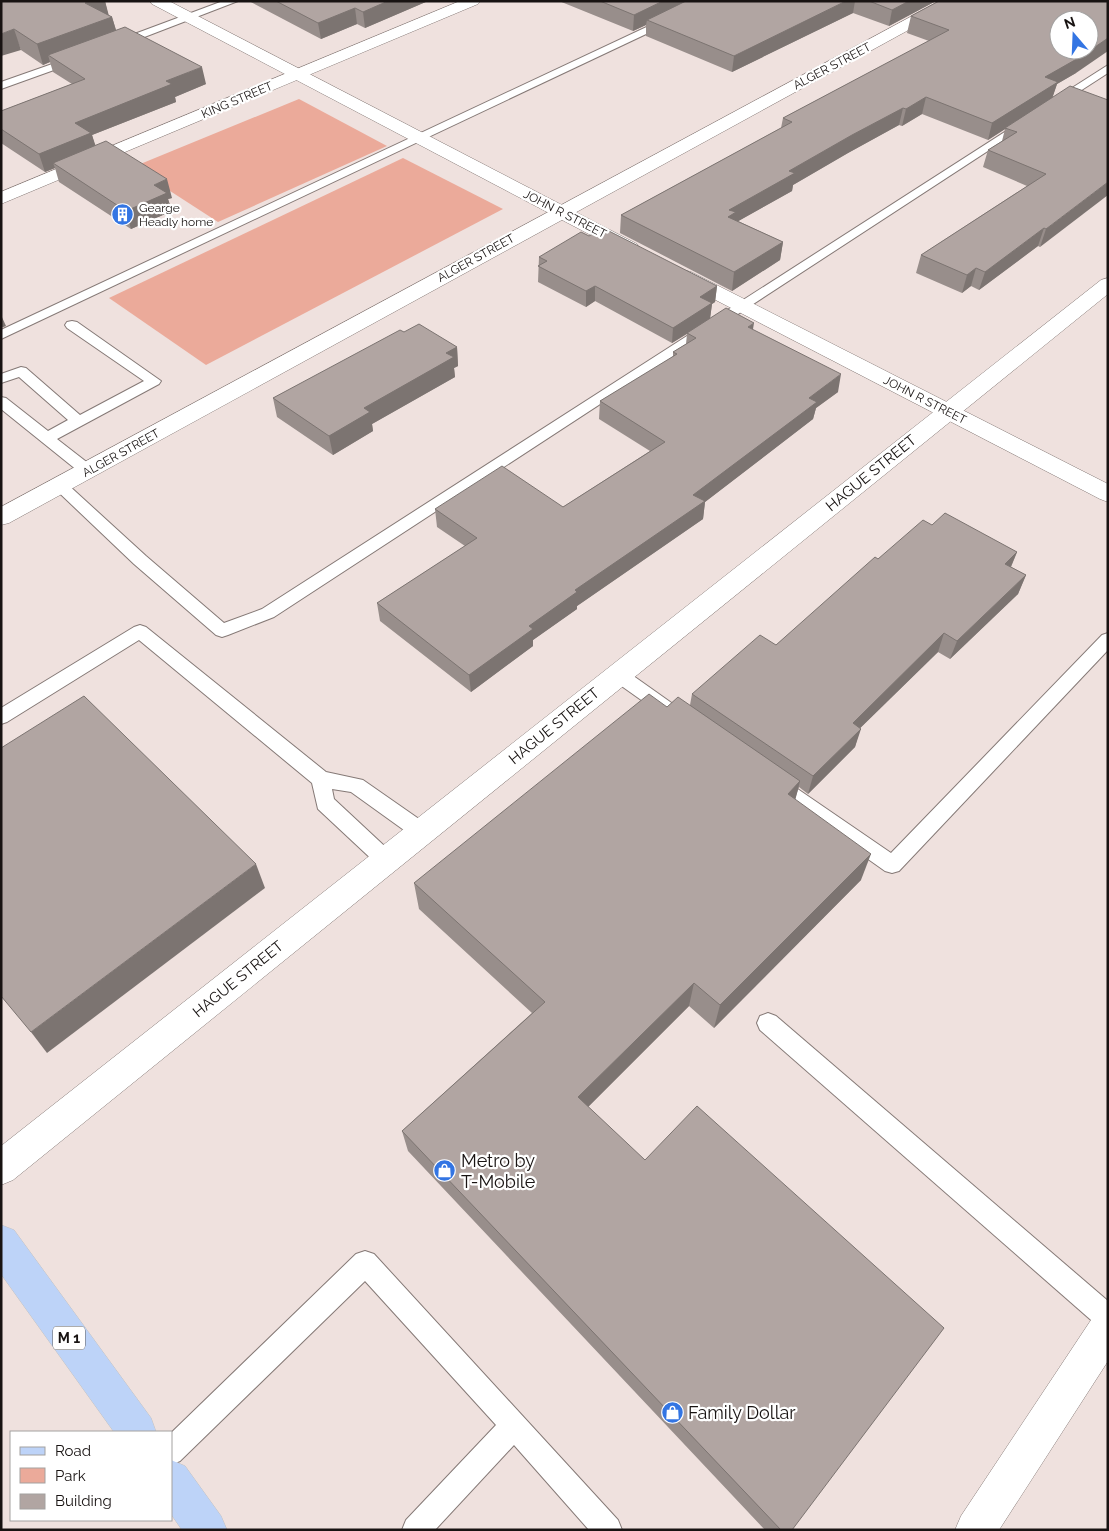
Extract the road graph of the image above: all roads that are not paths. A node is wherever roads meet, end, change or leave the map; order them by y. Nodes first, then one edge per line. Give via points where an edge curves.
1 (157, 1) edge
2 (233, 1) edge
3 (473, 1) edge
4 (711, 1) edge
5 (951, 1) edge
6 (189, 18) junction
7 (109, 47) edge
8 (82, 57) edge
9 (1108, 68) edge
10 (299, 74) junction
11 (1, 86) edge
12 (421, 138) junction
13 (1, 199) edge
14 (560, 212) junction
15 (647, 257) edge
16 (664, 266) edge
17 (1108, 284) edge
18 (742, 306) junction
19 (72, 325) dead end
20 (1, 335) edge
21 (1, 379) edge
22 (1, 401) edge
23 (949, 412) junction
24 (78, 421) junction
25 (47, 438) junction
26 (88, 471) junction
27 (60, 486) junction
28 (1108, 494) edge
29 (1, 518) edge
30 (1108, 639) edge
31 (619, 675) junction
32 (1, 717) edge
33 (685, 721) edge
34 (765, 776) edge
35 (321, 778) junction
36 (422, 832) junction
37 (386, 860) junction
38 (768, 1023) dead end
39 (1, 1168) edge
40 (1, 1243) edge
41 (1108, 1318) edge
42 (1108, 1327) edge
43 (514, 1425) junction
44 (136, 1431) edge
45 (172, 1451) edge
46 (172, 1481) edge
47 (207, 1530) edge
48 (416, 1530) edge
49 (608, 1530) edge
50 (975, 1530) edge

1 - 6 street, JOHN R STREET
2 - 6 lane
3 - 10 street, KING STREET
4 - 12 lane
5 - 14 street, ALGER STREET
6 - 7 lane
6 - 10 street, JOHN R STREET
8 - 11 lane
9 - 18 lane
10 - 12 street, JOHN R STREET
10 - 13 street, KING STREET
12 - 14 street, JOHN R STREET
12 - 20 lane
14 - 15 street, JOHN R STREET
14 - 26 street, ALGER STREET
16 - 18 street, JOHN R STREET
17 - 23 street, HAGUE STREET
18 - 23 street, JOHN R STREET
18 - 27 lane via 268,613 222,631
19 - 24 lane via 154,381
21 - 24 lane via 21,371
22 - 25 lane
23 - 28 street, JOHN R STREET
23 - 31 street, HAGUE STREET
24 - 25 lane
25 - 26 lane
26 - 27 street, ALGER STREET
27 - 29 street, ALGER STREET
30 - 34 lane via 892,865
31 - 33 lane
31 - 36 street, HAGUE STREET
32 - 35 lane via 140,631
35 - 36 lane via 356,785
35 - 37 lane via 325,803
36 - 37 street, HAGUE STREET
37 - 39 street, HAGUE STREET
38 - 41 lane
40 - 44 main road, M 1
42 - 50 street
43 - 45 lane via 365,1262
43 - 48 lane
43 - 49 lane
46 - 47 main road

